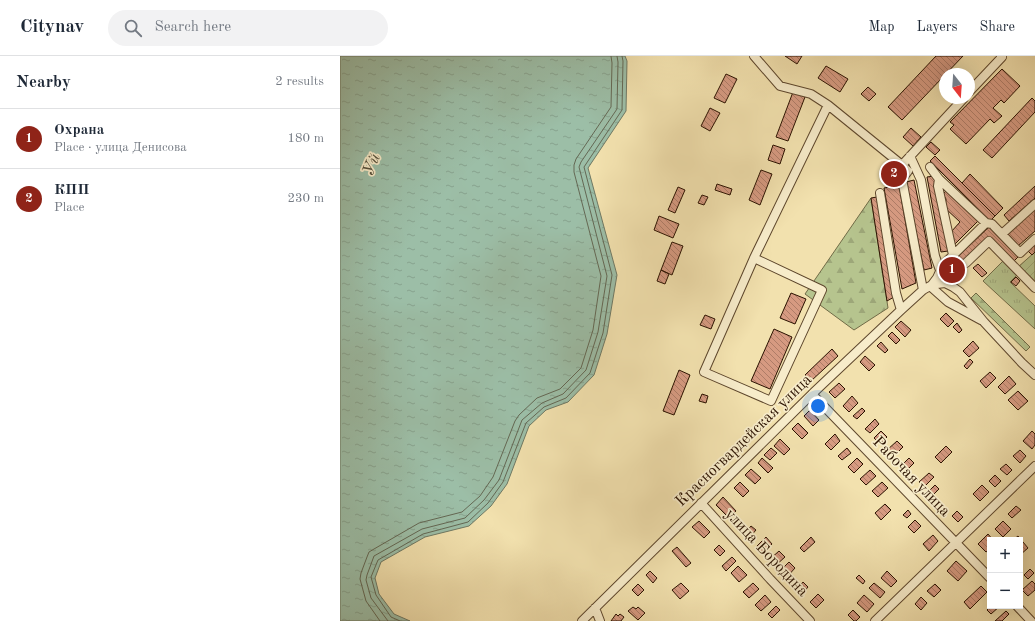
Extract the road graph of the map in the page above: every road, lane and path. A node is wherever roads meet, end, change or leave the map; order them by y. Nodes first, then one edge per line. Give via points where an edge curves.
1 (754, 56) edge
2 (1000, 56) edge
3 (975, 86) edge
4 (958, 104) edge
5 (828, 106) junction
6 (910, 156) junction
7 (902, 165) junction
8 (930, 167) dead end
9 (939, 178) junction
10 (880, 194) dead end
11 (1035, 204) edge
12 (986, 223) junction
13 (1002, 234) junction
14 (1035, 239) edge
15 (953, 255) junction
16 (754, 258) junction
17 (966, 263) dead end
18 (940, 271) junction
19 (945, 283) junction
20 (926, 288) junction
21 (1035, 288) edge
22 (901, 310) junction
23 (984, 322) junction
24 (1035, 375) edge
25 (812, 394) junction
26 (1035, 466) edge
27 (701, 503) junction
28 (956, 543) junction
29 (987, 575) edge
30 (595, 608) junction
31 (1020, 609) edge
32 (598, 620) edge
33 (878, 620) edge
34 (582, 621) edge
35 (810, 621) edge
36 (1032, 621) edge

1 - 5 street via 780,86 811,94
2 - 3 street via 1002,57
4 - 6 street
5 - 7 street
5 - 16 street
6 - 7 street
6 - 18 street via 921,180
7 - 20 street via 908,171 902,179
8 - 9 street
9 - 12 street
9 - 15 street via 938,186
10 - 22 street
11 - 13 street
12 - 13 street via 992,224
12 - 15 street, Красногвардейская улица
13 - 14 street via 1020,253
15 - 18 street, Красногвардейская улица
16 - 16 street via 704,372 771,401 822,290
17 - 21 street via 989,241
18 - 19 street
18 - 20 street, Красногвардейская улица via 937,278
19 - 20 street
19 - 23 street via 960,292
20 - 22 street, Красногвардейская улица
20 - 23 street
22 - 25 street, Красногвардейская улица
23 - 24 street
25 - 27 street, Красногвардейская улица
25 - 28 street, Рабочая улица
26 - 28 street
27 - 30 street, Красногвардейская улица
27 - 35 street, улица Бородина
28 - 29 street, Рабочая улица
28 - 33 street
30 - 32 street
30 - 34 street, Красногвардейская улица
31 - 36 street

